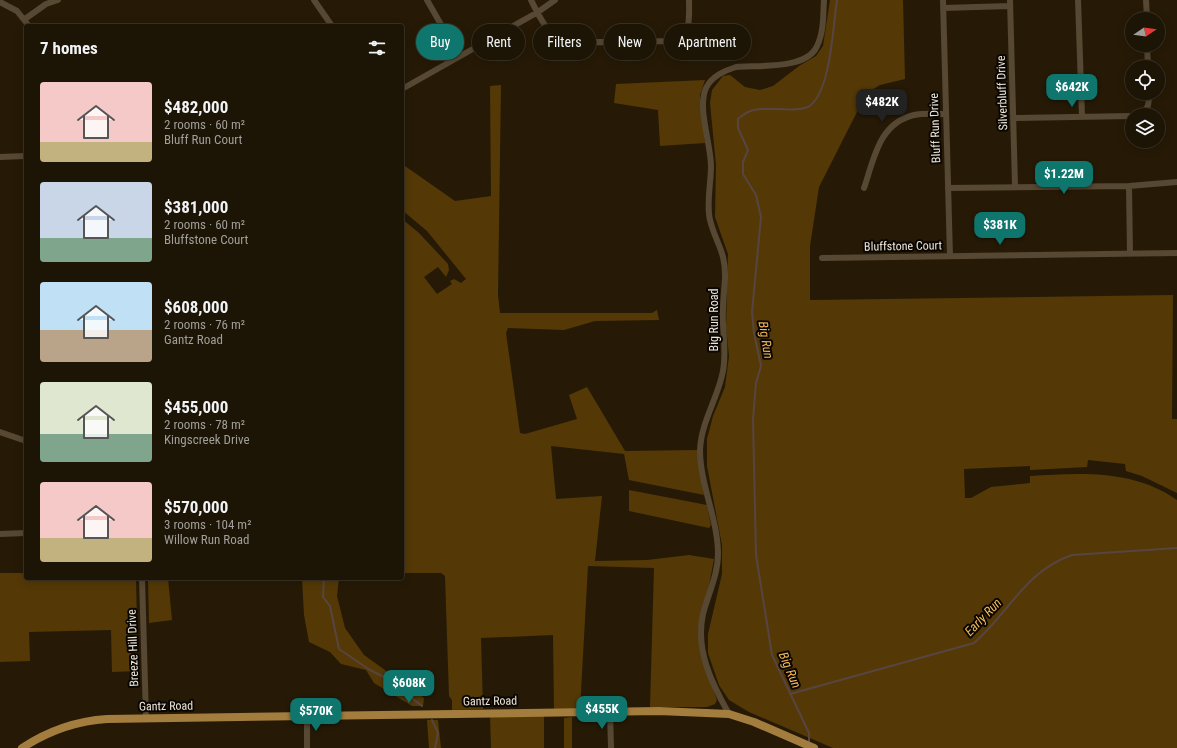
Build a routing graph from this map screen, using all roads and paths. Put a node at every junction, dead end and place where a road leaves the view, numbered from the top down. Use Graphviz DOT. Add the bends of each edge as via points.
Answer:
graph roads {
  1 [pos="58,0"];
  2 [pos="314,0"];
  3 [pos="428,0"];
  4 [pos="531,0"];
  5 [pos="555,0"];
  6 [pos="689,0"];
  7 [pos="824,0"];
  8 [pos="943,0"];
  9 [pos="1078,0"];
  10 [pos="1146,0"];
  11 [pos="0,2"];
  12 [pos="1010,3"];
  13 [pos="943,8"];
  14 [pos="538,12"];
  15 [pos="1147,12"];
  16 [pos="25,19"];
  17 [pos="29,24"];
  18 [pos="331,24"];
  19 [pos="441,24"];
  20 [pos="689,24"];
  21 [pos="664,41"];
  22 [pos="464,53"];
  23 [pos="452,60"];
  24 [pos="404,87"];
  25 [pos="945,114"];
  26 [pos="1082,116"];
  27 [pos="1125,116"];
  28 [pos="1014,118"];
  29 [pos="24,156"];
  30 [pos="0,157"];
  31 [pos="1177,182"];
  32 [pos="1015,186"];
  33 [pos="1129,186"];
  34 [pos="864,188"];
  35 [pos="948,188"];
  36 [pos="1130,253"];
  37 [pos="1177,253"];
  38 [pos="950,256"];
  39 [pos="822,258"];
  40 [pos="0,432"];
  41 [pos="24,440"];
  42 [pos="24,533"];
  43 [pos="0,534"];
  44 [pos="142,580"];
  45 [pos="610,711"];
  46 [pos="729,714"];
  47 [pos="307,715"];
  48 [pos="146,718"];
  49 [pos="22,748"];
  50 [pos="307,748"];
  51 [pos="611,748"];
  52 [pos="814,748"];
  1 -- 16 [label="street" via="46,4"];
  2 -- 18 [label="street"];
  3 -- 19 [label="street"];
  4 -- 14 [label="street"];
  5 -- 14 [label="street"];
  6 -- 20 [label="street"];
  7 -- 46 [label="street, Big Run Road" via="821,35 817,47 809,56 786,64 730,69 714,78 704,94 711,154 710,220 724,258 725,352 720,386 704,426 700,448 718,552 703,614 701,634 706,666"];
  8 -- 13 [label="street, Bluff Run Drive"];
  9 -- 26 [label="street"];
  10 -- 15 [label="street"];
  11 -- 16 [label="street" via="17,11"];
  12 -- 13 [label="street"];
  12 -- 28 [label="street, Silverbluff Drive"];
  13 -- 25 [label="street, Bluff Run Drive"];
  14 -- 21 [label="street" via="555,37 567,41"];
  14 -- 22 [label="street"];
  16 -- 17 [label="street"];
  23 -- 24 [label="street"];
  25 -- 34 [label="street" via="916,115 903,118 892,125 879,143"];
  25 -- 35 [label="street, Bluff Run Drive"];
  26 -- 27 [label="street"];
  26 -- 28 [label="street"];
  28 -- 32 [label="street, Silverbluff Drive"];
  29 -- 30 [label="street"];
  31 -- 33 [label="street"];
  32 -- 33 [label="street"];
  32 -- 35 [label="street"];
  33 -- 36 [label="street"];
  35 -- 38 [label="street, Bluff Run Drive"];
  36 -- 37 [label="street, Bluffstone Court"];
  36 -- 38 [label="street, Bluffstone Court"];
  38 -- 39 [label="street, Bluffstone Court"];
  40 -- 41 [label="street"];
  42 -- 43 [label="street"];
  44 -- 48 [label="street, Breeze Hill Drive"];
  45 -- 46 [label="main road, Gantz Road"];
  45 -- 47 [label="main road, Gantz Road"];
  45 -- 51 [label="street"];
  46 -- 52 [label="main road, Gantz Road"];
  47 -- 48 [label="main road, Gantz Road"];
  47 -- 50 [label="street"];
  48 -- 49 [label="main road, Gantz Road" via="96,720 71,725 57,729"];
}
